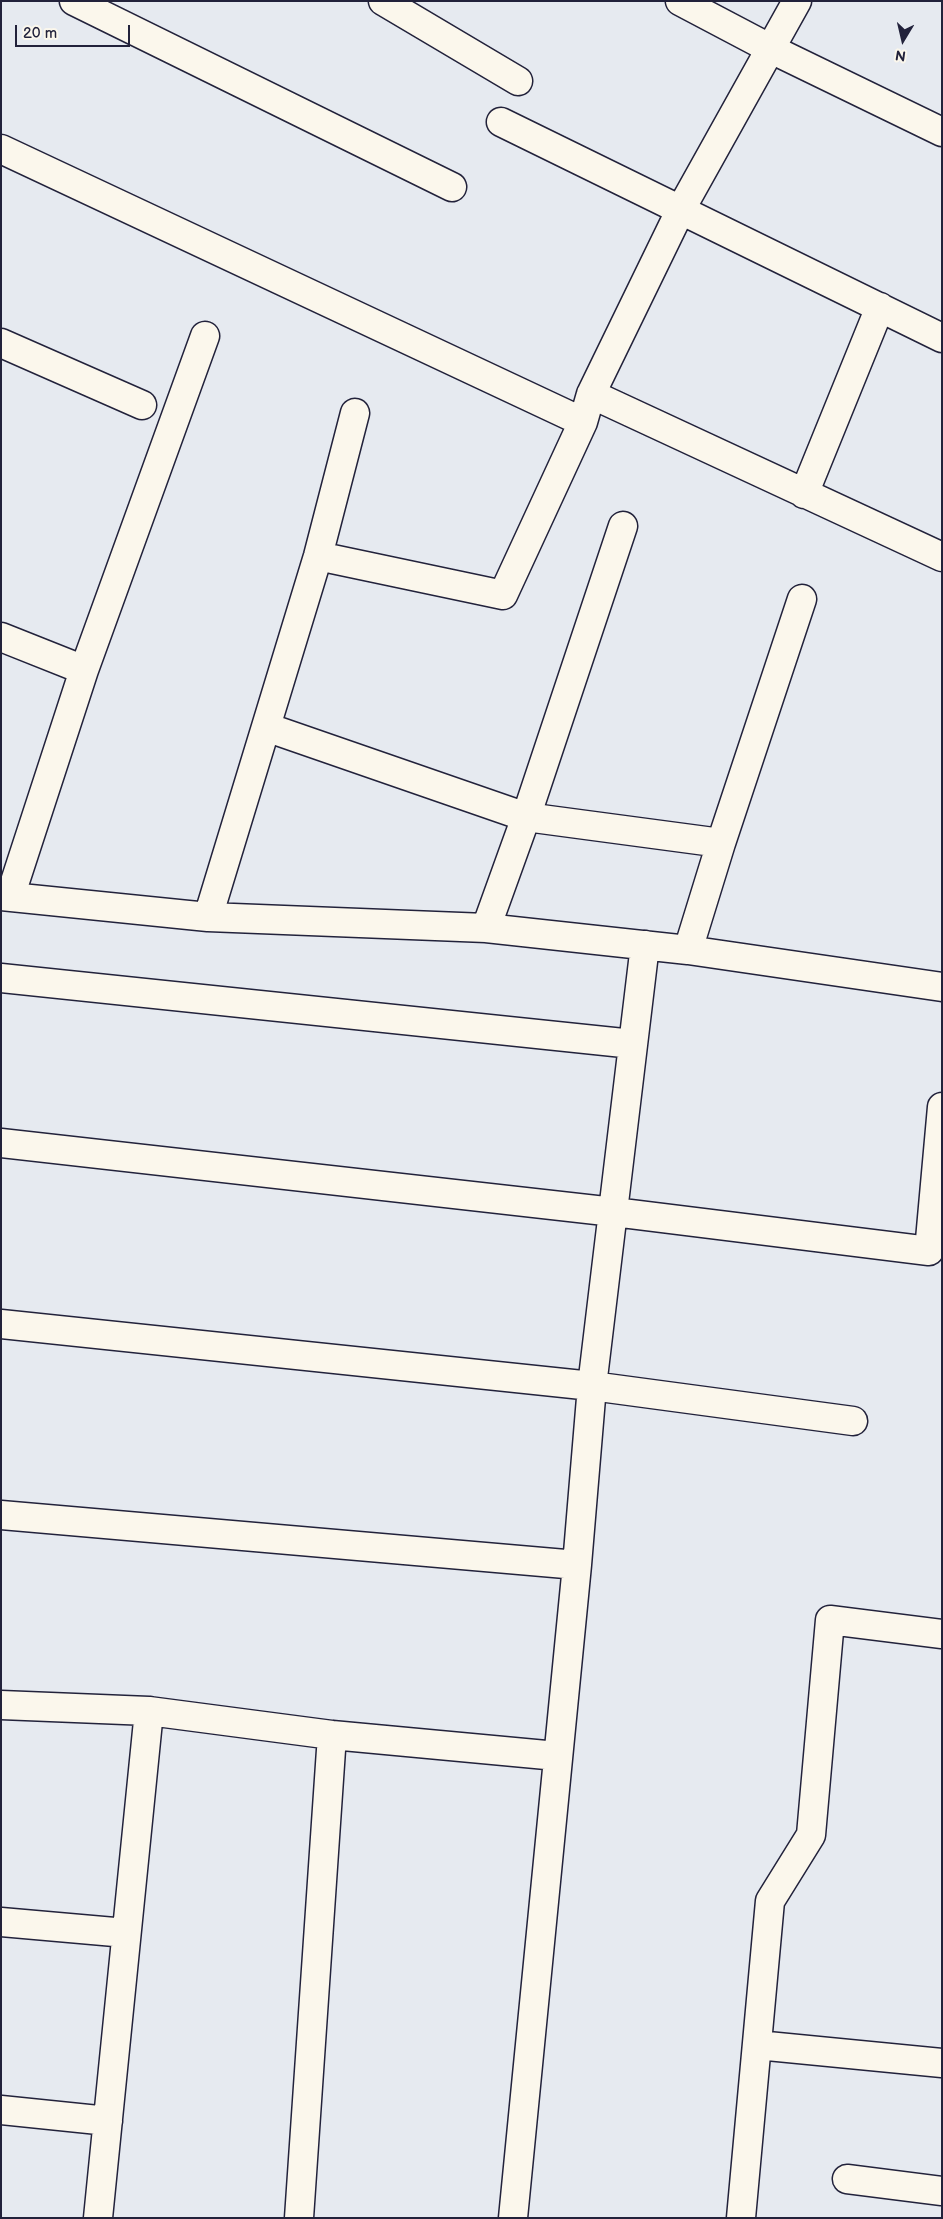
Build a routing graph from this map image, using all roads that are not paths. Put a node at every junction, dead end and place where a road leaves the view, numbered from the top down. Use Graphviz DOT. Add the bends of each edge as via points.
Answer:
graph roads {
  1 [pos="74,1"];
  2 [pos="383,1"];
  3 [pos="680,1"];
  4 [pos="797,1"];
  5 [pos="771,49"];
  6 [pos="518,81"];
  7 [pos="501,122"];
  8 [pos="942,132"];
  9 [pos="1,149"];
  10 [pos="452,187"];
  11 [pos="681,209"];
  12 [pos="880,307"];
  13 [pos="205,336"];
  14 [pos="942,338"];
  15 [pos="1,343"];
  16 [pos="592,394"];
  17 [pos="142,405"];
  18 [pos="355,413"];
  19 [pos="583,422"];
  20 [pos="804,494"];
  21 [pos="623,526"];
  22 [pos="318,556"];
  23 [pos="942,557"];
  24 [pos="802,599"];
  25 [pos="1,637"];
  26 [pos="84,670"];
  27 [pos="266,727"];
  28 [pos="526,817"];
  29 [pos="722,843"];
  30 [pos="5,897"];
  31 [pos="208,916"];
  32 [pos="486,928"];
  33 [pos="645,944"];
  34 [pos="688,950"];
  35 [pos="1,978"];
  36 [pos="942,987"];
  37 [pos="633,1044"];
  38 [pos="942,1107"];
  39 [pos="1,1144"];
  40 [pos="614,1212"];
  41 [pos="1,1324"];
  42 [pos="592,1386"];
  43 [pos="853,1421"];
  44 [pos="1,1515"];
  45 [pos="577,1565"];
  46 [pos="942,1634"];
  47 [pos="1,1706"];
  48 [pos="149,1711"];
  49 [pos="332,1735"];
  50 [pos="557,1756"];
  51 [pos="1,1922"];
  52 [pos="126,1933"];
  53 [pos="757,2045"];
  54 [pos="942,2063"];
  55 [pos="1,2110"];
  56 [pos="108,2121"];
  57 [pos="847,2179"];
  58 [pos="942,2191"];
  59 [pos="98,2218"];
  60 [pos="298,2218"];
  61 [pos="513,2218"];
  62 [pos="741,2218"];
  1 -- 10 [label="street"];
  2 -- 6 [label="street"];
  3 -- 5 [label="street"];
  4 -- 5 [label="street"];
  5 -- 8 [label="street"];
  5 -- 11 [label="street"];
  7 -- 11 [label="street"];
  9 -- 19 [label="street"];
  11 -- 12 [label="street"];
  11 -- 16 [label="street"];
  12 -- 14 [label="street"];
  12 -- 20 [label="street"];
  13 -- 26 [label="street"];
  15 -- 17 [label="street"];
  16 -- 19 [label="street"];
  16 -- 20 [label="street"];
  18 -- 22 [label="street"];
  19 -- 22 [label="street" via="503,595"];
  20 -- 23 [label="street"];
  21 -- 28 [label="street"];
  22 -- 27 [label="street"];
  24 -- 29 [label="street"];
  25 -- 26 [label="street"];
  26 -- 30 [label="street"];
  27 -- 28 [label="street"];
  27 -- 31 [label="street"];
  28 -- 29 [label="street"];
  28 -- 32 [label="street"];
  29 -- 34 [label="street"];
  30 -- 31 [label="street"];
  31 -- 32 [label="street"];
  32 -- 33 [label="street"];
  33 -- 34 [label="street"];
  33 -- 37 [label="street"];
  34 -- 36 [label="street"];
  35 -- 37 [label="street"];
  37 -- 40 [label="street"];
  38 -- 40 [label="street" via="929,1251"];
  39 -- 40 [label="street"];
  40 -- 42 [label="street"];
  41 -- 42 [label="street"];
  42 -- 43 [label="street"];
  42 -- 45 [label="street"];
  44 -- 45 [label="street"];
  45 -- 50 [label="street"];
  46 -- 53 [label="street" via="830,1620 811,1835 770,1901"];
  47 -- 48 [label="street"];
  48 -- 49 [label="street"];
  48 -- 52 [label="street"];
  49 -- 50 [label="street"];
  49 -- 60 [label="street"];
  50 -- 61 [label="street"];
  51 -- 52 [label="street"];
  52 -- 56 [label="street"];
  53 -- 54 [label="street"];
  53 -- 62 [label="street"];
  55 -- 56 [label="street"];
  56 -- 59 [label="street"];
  57 -- 58 [label="street"];
}
